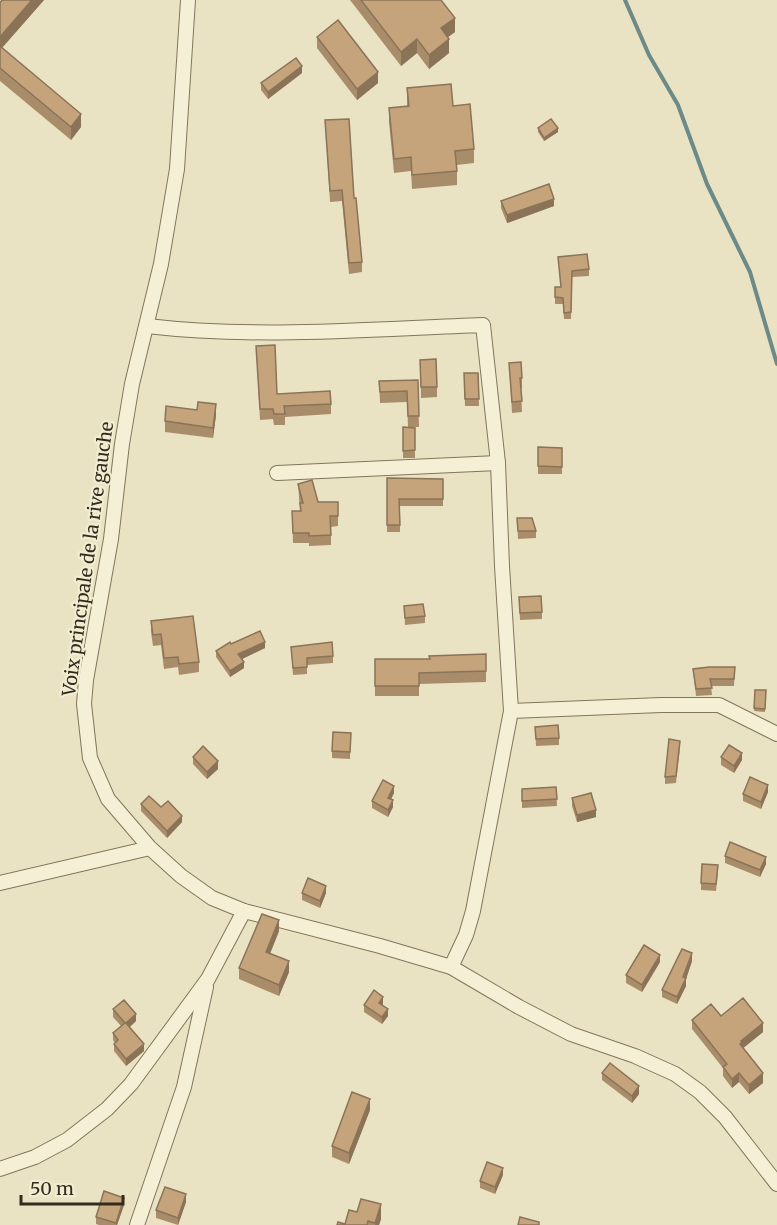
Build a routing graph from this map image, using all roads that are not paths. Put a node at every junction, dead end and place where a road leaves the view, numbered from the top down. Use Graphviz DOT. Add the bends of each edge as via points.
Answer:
graph roads {
  1 [pos="188,0"];
  2 [pos="147,326"];
  3 [pos="498,463"];
  4 [pos="277,473"];
  5 [pos="511,711"];
  6 [pos="777,734"];
  7 [pos="150,848"];
  8 [pos="0,883"];
  9 [pos="244,911"];
  10 [pos="451,967"];
  11 [pos="208,980"];
  12 [pos="0,1169"];
  13 [pos="777,1184"];
  14 [pos="137,1225"];
  1 -- 2 [label="street, Voix principale de la rive gauche" via="177,169"];
  2 -- 3 [label="street" via="200,332 319,332 483,325"];
  2 -- 7 [label="street, Voix principale de la rive gauche" via="123,434 111,540 84,704 90,758 108,799"];
  3 -- 4 [label="street"];
  3 -- 5 [label="street"];
  5 -- 6 [label="street" via="719,705"];
  5 -- 10 [label="street" via="473,911"];
  7 -- 8 [label="street"];
  7 -- 9 [label="street, Voix principale de la rive gauche" via="212,898"];
  9 -- 10 [label="street, Voix principale de la rive gauche"];
  9 -- 11 [label="street"];
  10 -- 13 [label="street, Voix principale de la rive gauche" via="571,1034 675,1074 725,1117"];
  11 -- 12 [label="street" via="131,1084 107,1109 67,1140"];
  11 -- 14 [label="street" via="184,1087"];
}
